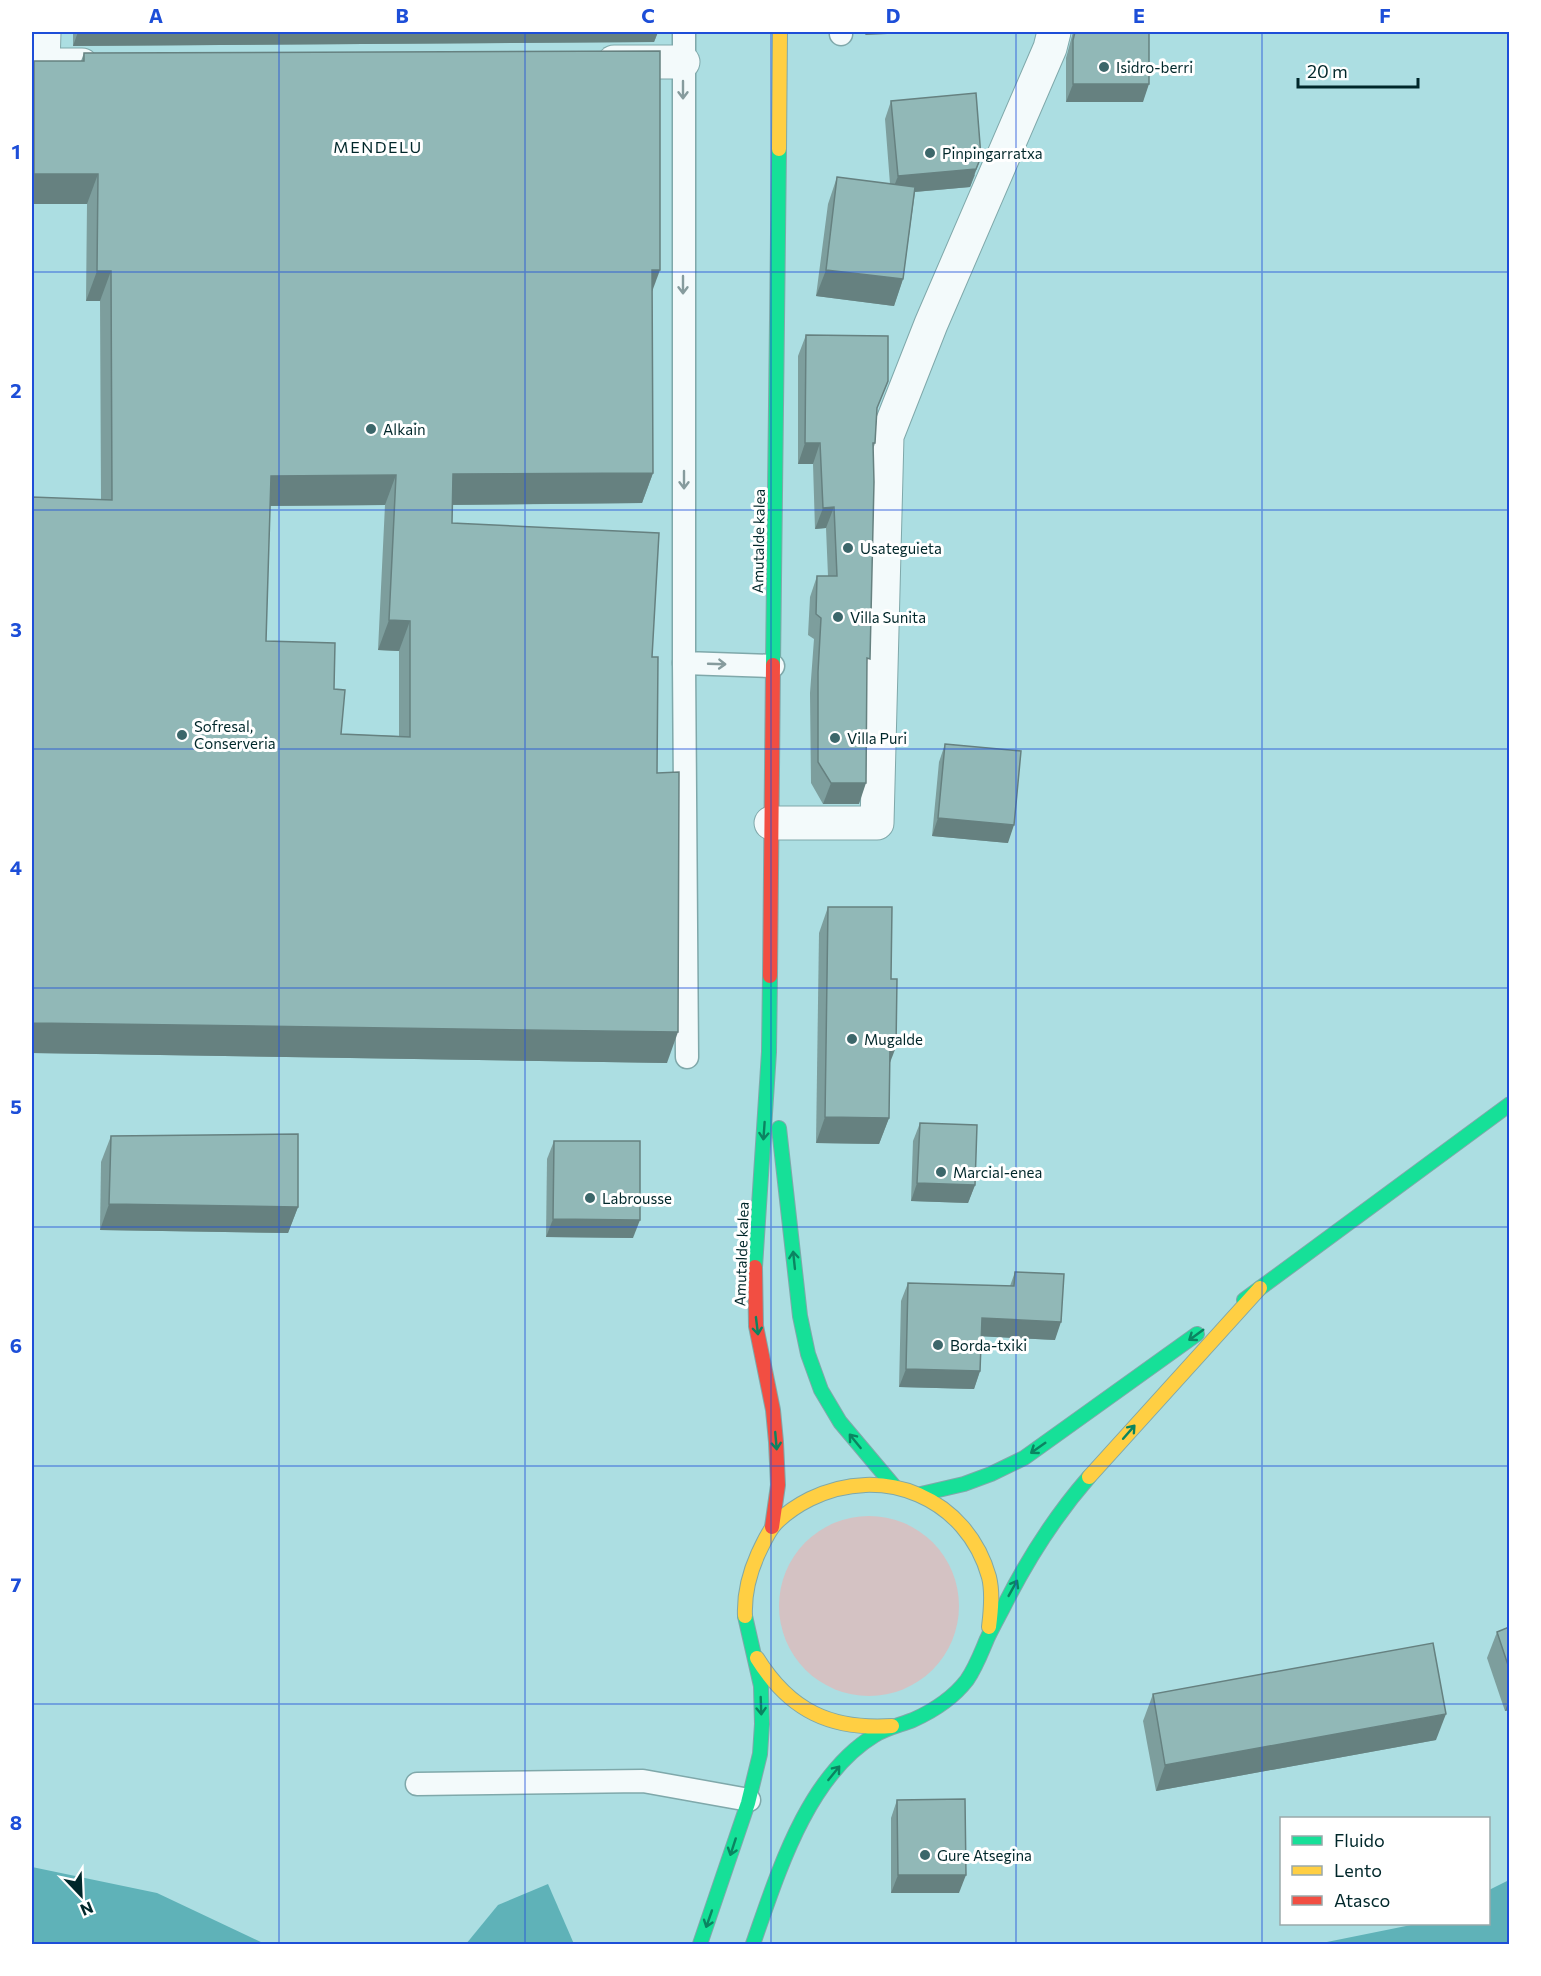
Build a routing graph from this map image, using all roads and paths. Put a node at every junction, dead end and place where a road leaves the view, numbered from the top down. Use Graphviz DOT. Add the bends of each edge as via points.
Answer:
graph roads {
  1 [pos="44,32"];
  2 [pos="780,32"];
  3 [pos="1054,32"];
  4 [pos="683,47"];
  5 [pos="588,62"];
  6 [pos="114,65"];
  7 [pos="684,663"];
  8 [pos="773,666"];
  9 [pos="771,823"];
  10 [pos="769,1052"];
  11 [pos="687,1057"];
  12 [pos="1509,1104"];
  13 [pos="1260,1288"];
  14 [pos="893,1485"];
  15 [pos="921,1494"];
  16 [pos="772,1527"];
  17 [pos="987,1640"];
  18 [pos="752,1648"];
  19 [pos="893,1726"];
  20 [pos="417,1784"];
  21 [pos="749,1800"];
  22 [pos="700,1944"];
  23 [pos="753,1944"];
  1 -- 6 [label="street" via="43,65"];
  2 -- 8 [label="main road, Amutalde kalea"];
  3 -- 9 [label="street" via="887,436 877,823"];
  4 -- 5 [label="street"];
  4 -- 7 [label="lane, one-way"];
  7 -- 8 [label="lane, one-way"];
  7 -- 11 [label="lane"];
  8 -- 9 [label="main road, Amutalde kalea"];
  9 -- 10 [label="main road, Amutalde kalea"];
  14 -- 10 [label="main road, Amutalde kalea, one-way" via="840,1422 821,1390 808,1354 800,1316"];
  10 -- 16 [label="main road, Amutalde kalea, one-way" via="754,1287 756,1326 777,1442 778,1485"];
  12 -- 13 [label="main road"];
  13 -- 15 [label="main road, one-way" via="1024,1458 964,1484"];
  17 -- 13 [label="main road, one-way" via="1038,1544 1069,1501"];
  14 -- 15 [label="main road"];
  14 -- 16 [label="main road" via="868,1483 815,1494"];
  15 -- 17 [label="main road" via="947,1511 979,1549 989,1576 992,1604"];
  16 -- 18 [label="main road" via="756,1556 746,1587 745,1616"];
  17 -- 19 [label="main road" via="970,1675 946,1702 918,1718"];
  18 -- 19 [label="main road" via="765,1672 784,1694 808,1712 843,1725"];
  18 -- 21 [label="main road, one-way" via="761,1685 762,1724"];
  23 -- 19 [label="main road, one-way" via="802,1822 818,1794 854,1751"];
  20 -- 21 [label="lane" via="644,1781"];
  21 -- 22 [label="main road, one-way"];
}
